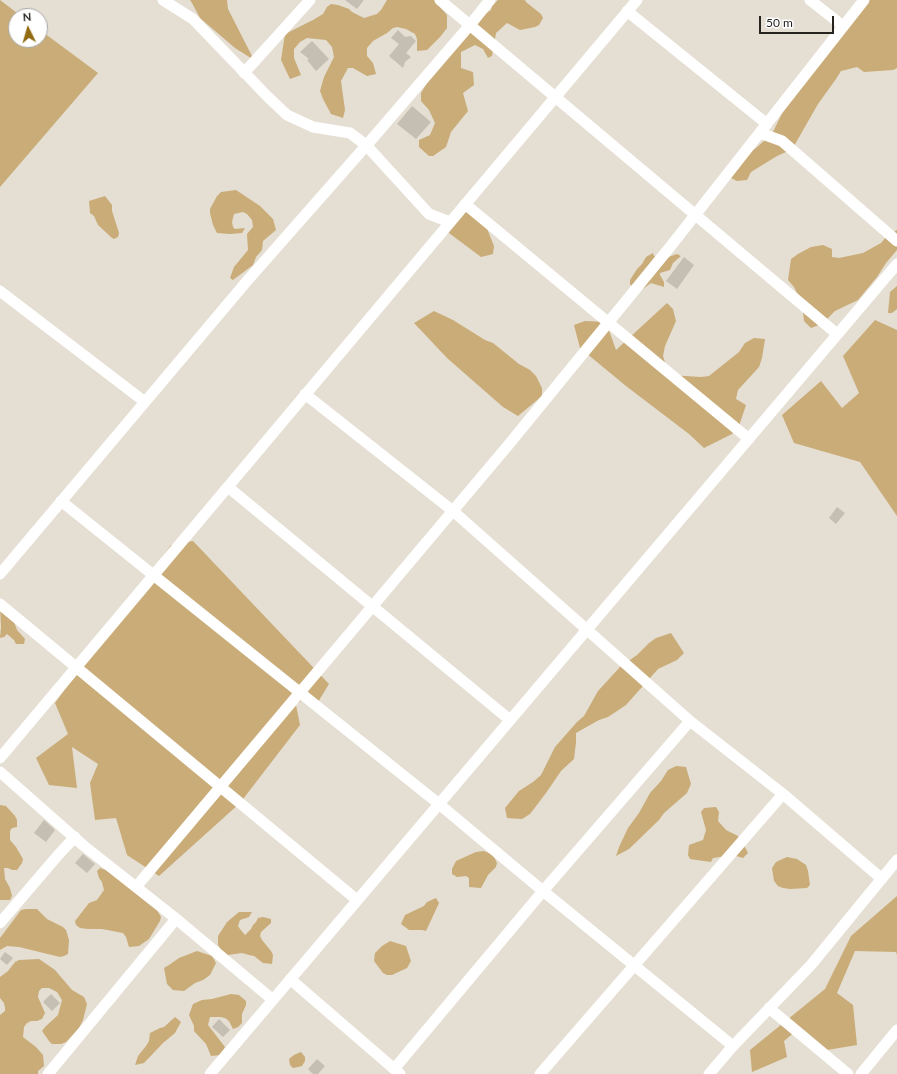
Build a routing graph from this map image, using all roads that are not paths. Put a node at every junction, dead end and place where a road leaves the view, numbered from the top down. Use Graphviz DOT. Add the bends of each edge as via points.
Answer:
graph roads {
  1 [pos="163,0"];
  2 [pos="310,0"];
  3 [pos="440,0"];
  4 [pos="490,0"];
  5 [pos="637,0"];
  6 [pos="810,0"];
  7 [pos="864,0"];
  8 [pos="627,11"];
  9 [pos="470,25"];
  10 [pos="843,26"];
  11 [pos="244,72"];
  12 [pos="556,97"];
  13 [pos="763,128"];
  14 [pos="366,145"];
  15 [pos="465,204"];
  16 [pos="696,214"];
  17 [pos="450,222"];
  18 [pos="897,241"];
  19 [pos="897,264"];
  20 [pos="0,291"];
  21 [pos="608,322"];
  22 [pos="837,334"];
  23 [pos="305,394"];
  24 [pos="145,402"];
  25 [pos="749,439"];
  26 [pos="228,487"];
  27 [pos="61,501"];
  28 [pos="452,511"];
  29 [pos="0,574"];
  30 [pos="153,575"];
  31 [pos="0,604"];
  32 [pos="372,606"];
  33 [pos="587,630"];
  34 [pos="76,667"];
  35 [pos="300,692"];
  36 [pos="510,720"];
  37 [pos="690,721"];
  38 [pos="0,758"];
  39 [pos="0,772"];
  40 [pos="220,787"];
  41 [pos="783,794"];
  42 [pos="439,804"];
  43 [pos="76,837"];
  44 [pos="897,860"];
  45 [pos="882,878"];
  46 [pos="136,887"];
  47 [pos="543,891"];
  48 [pos="357,900"];
  49 [pos="176,919"];
  50 [pos="0,923"];
  51 [pos="635,966"];
  52 [pos="290,979"];
  53 [pos="272,1000"];
  54 [pos="769,1008"];
  55 [pos="897,1030"];
  56 [pos="733,1046"];
  57 [pos="397,1072"];
  58 [pos="48,1074"];
  59 [pos="210,1074"];
  60 [pos="540,1074"];
  61 [pos="709,1074"];
  62 [pos="848,1074"];
  63 [pos="861,1074"];
  1 -- 11 [label="street" via="193,19"];
  2 -- 11 [label="street"];
  3 -- 9 [label="street"];
  4 -- 9 [label="street"];
  5 -- 8 [label="street"];
  6 -- 10 [label="street"];
  7 -- 10 [label="street"];
  8 -- 12 [label="street"];
  8 -- 13 [label="street"];
  9 -- 12 [label="street"];
  9 -- 14 [label="street"];
  10 -- 13 [label="street"];
  11 -- 14 [label="street" via="287,115 313,127 350,133"];
  12 -- 15 [label="street"];
  12 -- 16 [label="street"];
  13 -- 16 [label="street"];
  13 -- 18 [label="street" via="782,141"];
  14 -- 17 [label="street" via="429,214"];
  14 -- 24 [label="street" via="247,280"];
  15 -- 17 [label="street"];
  15 -- 21 [label="street"];
  16 -- 21 [label="street"];
  16 -- 22 [label="street"];
  17 -- 23 [label="street"];
  19 -- 22 [label="street"];
  20 -- 24 [label="street"];
  21 -- 25 [label="street"];
  21 -- 28 [label="street"];
  22 -- 25 [label="street"];
  23 -- 26 [label="street"];
  23 -- 28 [label="street"];
  24 -- 27 [label="street"];
  25 -- 33 [label="street"];
  26 -- 30 [label="street"];
  26 -- 32 [label="street"];
  27 -- 29 [label="street"];
  27 -- 30 [label="street"];
  28 -- 32 [label="street"];
  28 -- 33 [label="street"];
  30 -- 34 [label="street"];
  30 -- 35 [label="street"];
  31 -- 34 [label="street"];
  32 -- 35 [label="street"];
  32 -- 36 [label="street"];
  33 -- 36 [label="street"];
  33 -- 37 [label="street"];
  34 -- 38 [label="street"];
  34 -- 40 [label="street"];
  35 -- 40 [label="street"];
  35 -- 42 [label="street"];
  36 -- 42 [label="street"];
  37 -- 41 [label="street"];
  37 -- 47 [label="street"];
  39 -- 43 [label="street"];
  40 -- 46 [label="street"];
  40 -- 48 [label="street"];
  41 -- 45 [label="street"];
  41 -- 51 [label="street"];
  42 -- 47 [label="street"];
  42 -- 48 [label="street"];
  43 -- 46 [label="street"];
  43 -- 50 [label="street"];
  44 -- 45 [label="street"];
  45 -- 54 [label="street" via="811,965"];
  46 -- 49 [label="street"];
  47 -- 51 [label="street"];
  47 -- 57 [label="street"];
  48 -- 52 [label="street"];
  49 -- 53 [label="street"];
  49 -- 58 [label="street"];
  51 -- 56 [label="street"];
  51 -- 60 [label="street"];
  52 -- 53 [label="street"];
  52 -- 57 [label="street"];
  53 -- 59 [label="street"];
  54 -- 56 [label="street"];
  54 -- 62 [label="street"];
  55 -- 63 [label="street"];
  56 -- 61 [label="street"];
}
